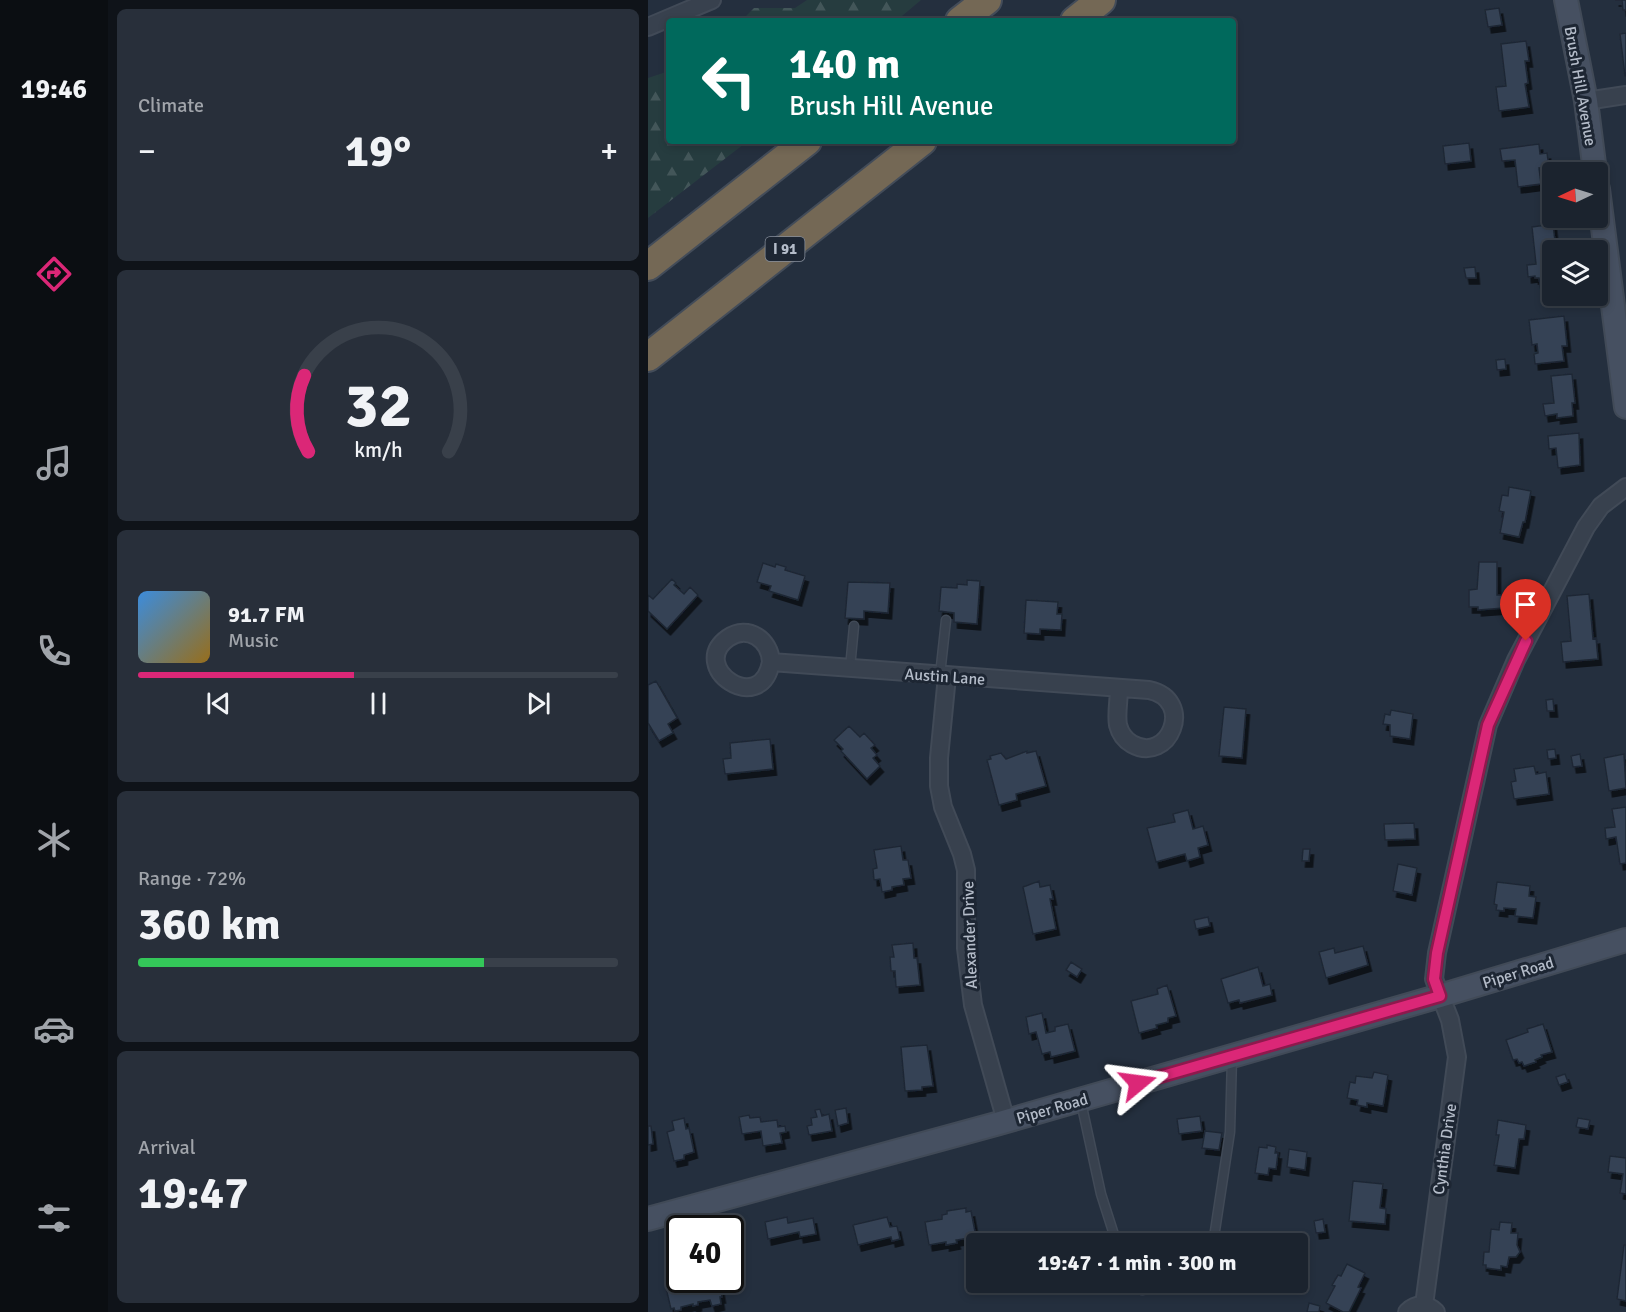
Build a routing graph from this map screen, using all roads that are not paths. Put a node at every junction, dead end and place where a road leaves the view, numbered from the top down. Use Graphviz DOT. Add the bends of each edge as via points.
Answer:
graph roads {
  1 [pos="712,0"];
  2 [pos="987,0"];
  3 [pos="1101,0"];
  4 [pos="1566,0"];
  5 [pos="669,18"];
  6 [pos="964,18"];
  7 [pos="1079,18"];
  8 [pos="666,19"];
  9 [pos="648,27"];
  10 [pos="1626,94"];
  11 [pos="1586,101"];
  12 [pos="803,144"];
  13 [pos="918,144"];
  14 [pos="1594,162"];
  15 [pos="1603,228"];
  16 [pos="648,266"];
  17 [pos="648,357"];
  18 [pos="1626,407"];
  19 [pos="1626,487"];
  20 [pos="946,620"];
  21 [pos="854,626"];
  22 [pos="771,662"];
  23 [pos="850,668"];
  24 [pos="943,676"];
  25 [pos="1119,688"];
  26 [pos="1626,940"];
  27 [pos="1440,996"];
  28 [pos="1232,1056"];
  29 [pos="1081,1100"];
  30 [pos="1006,1121"];
  31 [pos="648,1219"];
  32 [pos="1113,1233"];
  33 [pos="1215,1233"];
  34 [pos="1430,1309"];
  35 [pos="1407,1312"];
  1 -- 5 [label="street"];
  2 -- 6 [label="highway"];
  3 -- 7 [label="highway"];
  4 -- 11 [label="street, Brush Hill Avenue"];
  8 -- 9 [label="street"];
  10 -- 11 [label="street"];
  11 -- 14 [label="street, Brush Hill Avenue"];
  12 -- 16 [label="highway"];
  13 -- 17 [label="highway, I 91"];
  15 -- 18 [label="street"];
  19 -- 27 [label="street" via="1601,506 1586,526 1516,660 1488,725 1437,953 1434,979"];
  20 -- 24 [label="lane"];
  21 -- 23 [label="lane"];
  22 -- 23 [label="street, Austin Lane"];
  23 -- 24 [label="street, Austin Lane"];
  24 -- 25 [label="street, Austin Lane"];
  24 -- 30 [label="street, Alexander Drive" via="940,792 966,870 966,948 973,1005"];
  26 -- 27 [label="street, Piper Road"];
  27 -- 28 [label="street, Piper Road"];
  27 -- 34 [label="street, Cynthia Drive" via="1450,1020 1457,1057"];
  28 -- 29 [label="street, Piper Road"];
  28 -- 33 [label="lane" via="1230,1132"];
  29 -- 30 [label="street, Piper Road"];
  29 -- 32 [label="lane"];
  30 -- 31 [label="street, Piper Road"];
  34 -- 35 [label="street, Cynthia Drive" via="1413,1307"];
}
